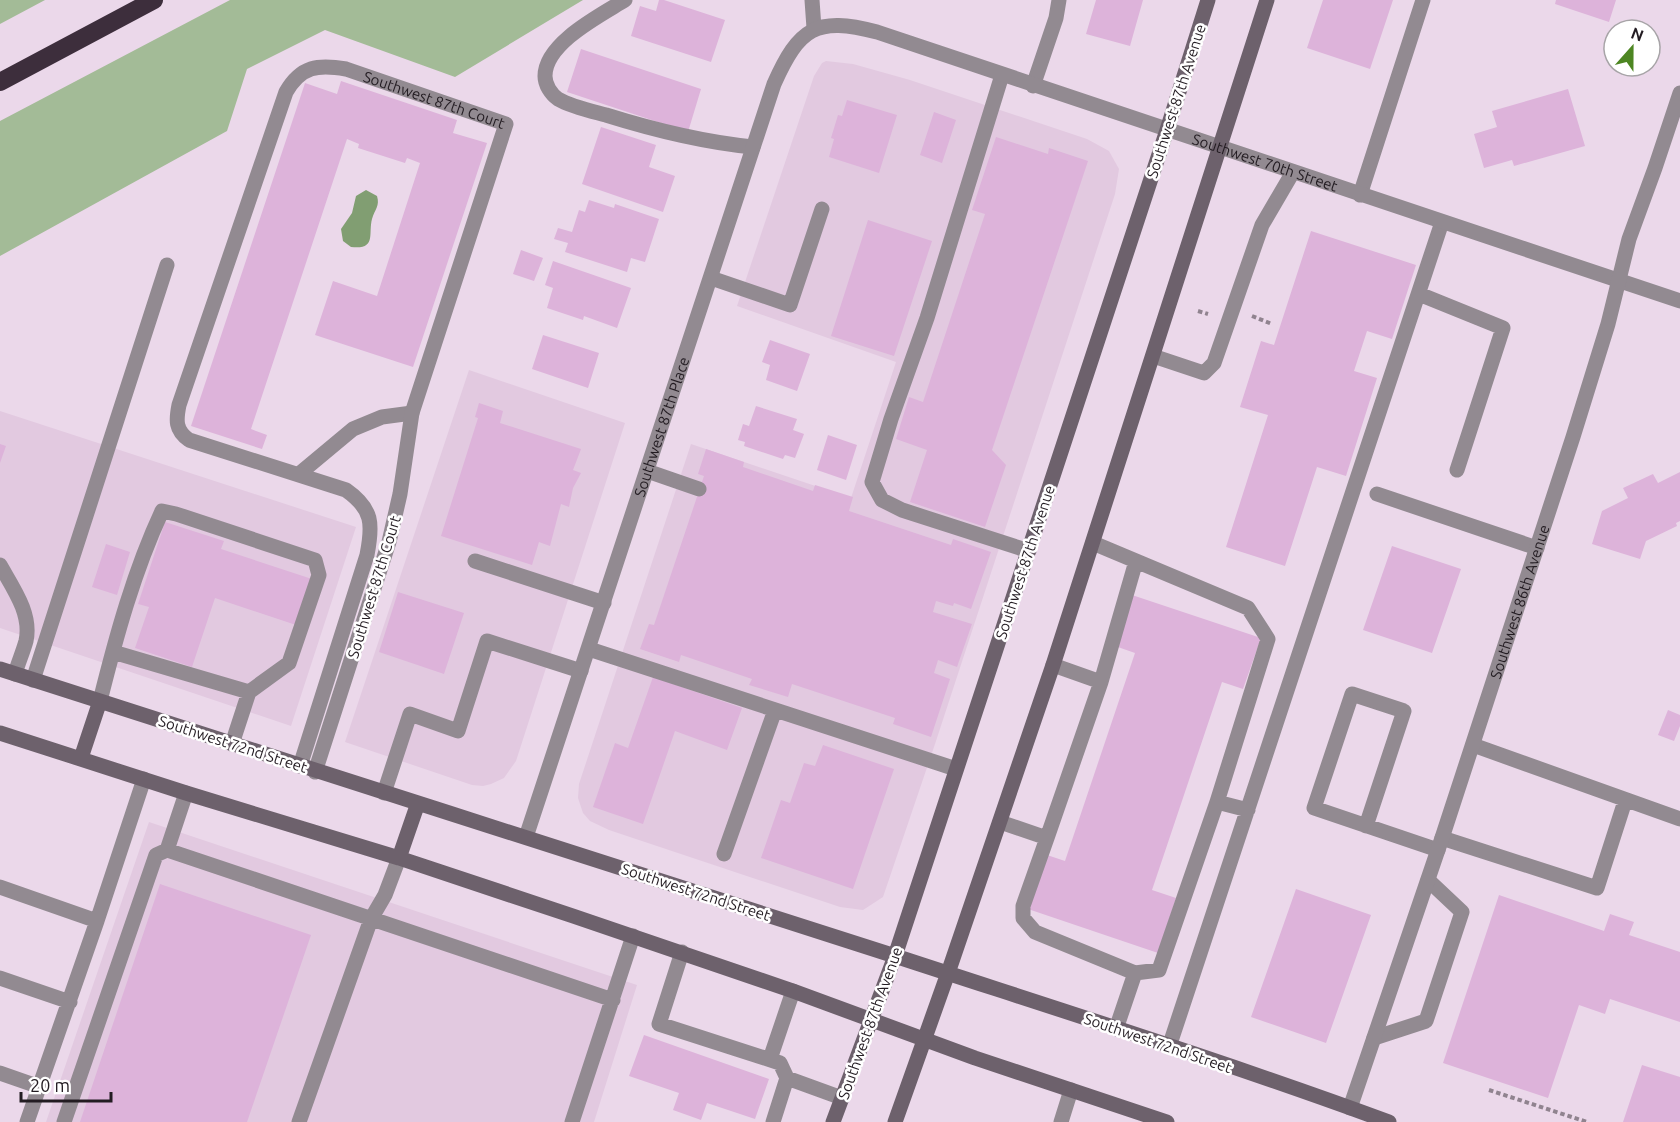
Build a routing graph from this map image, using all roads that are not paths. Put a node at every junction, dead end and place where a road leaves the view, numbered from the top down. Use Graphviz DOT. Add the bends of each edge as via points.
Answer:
graph roads {
  1 [pos="154,0"];
  2 [pos="625,0"];
  3 [pos="812,0"];
  4 [pos="1059,0"];
  5 [pos="1208,0"];
  6 [pos="1267,0"];
  7 [pos="1423,0"];
  8 [pos="814,28"];
  9 [pos="1002,75"];
  10 [pos="0,82"];
  11 [pos="1033,86"];
  12 [pos="1680,93"];
  13 [pos="1167,130"];
  14 [pos="753,147"];
  15 [pos="1220,148"];
  16 [pos="1293,172"];
  17 [pos="1360,195"];
  18 [pos="822,210"];
  19 [pos="1442,222"];
  20 [pos="167,265"];
  21 [pos="711,278"];
  22 [pos="1619,281"];
  23 [pos="1419,294"];
  24 [pos="1680,301"];
  25 [pos="1153,356"];
  26 [pos="412,413"];
  27 [pos="1456,470"];
  28 [pos="647,471"];
  29 [pos="299,474"];
  30 [pos="699,489"];
  31 [pos="1377,494"];
  32 [pos="1093,543"];
  33 [pos="1537,548"];
  34 [pos="1029,551"];
  35 [pos="475,561"];
  36 [pos="1136,561"];
  37 [pos="0,565"];
  38 [pos="604,603"];
  39 [pos="589,649"];
  40 [pos="113,652"];
  41 [pos="1053,665"];
  42 [pos="0,669"];
  43 [pos="581,671"];
  44 [pos="15,674"];
  45 [pos="33,680"];
  46 [pos="1101,682"];
  47 [pos="249,692"];
  48 [pos="100,701"];
  49 [pos="775,710"];
  50 [pos="0,733"];
  51 [pos="232,744"];
  52 [pos="1473,745"];
  53 [pos="81,758"];
  54 [pos="300,766"];
  55 [pos="956,769"];
  56 [pos="315,772"];
  57 [pos="144,779"];
  58 [pos="384,793"];
  59 [pos="186,794"];
  60 [pos="1625,801"];
  61 [pos="1217,802"];
  62 [pos="418,803"];
  63 [pos="1248,810"];
  64 [pos="1680,819"];
  65 [pos="1000,822"];
  66 [pos="1366,826"];
  67 [pos="526,837"];
  68 [pos="1047,838"];
  69 [pos="1440,844"];
  70 [pos="167,850"];
  71 [pos="724,854"];
  72 [pos="399,858"];
  73 [pos="1428,880"];
  74 [pos="0,887"];
  75 [pos="371,919"];
  76 [pos="97,921"];
  77 [pos="633,936"];
  78 [pos="682,952"];
  79 [pos="895,956"];
  80 [pos="948,973"];
  81 [pos="1136,973"];
  82 [pos="0,978"];
  83 [pos="793,991"];
  84 [pos="613,1000"];
  85 [pos="70,1002"];
  86 [pos="871,1019"];
  87 [pos="1116,1029"];
  88 [pos="1374,1038"];
  89 [pos="925,1040"];
  90 [pos="1169,1047"];
  91 [pos="770,1059"];
  92 [pos="0,1073"];
  93 [pos="788,1078"];
  94 [pos="40,1087"];
  95 [pos="1071,1090"];
  96 [pos="842,1098"];
  97 [pos="1350,1108"];
  98 [pos="27,1122"];
  99 [pos="64,1122"];
  100 [pos="298,1122"];
  101 [pos="572,1122"];
  102 [pos="773,1122"];
  103 [pos="833,1122"];
  104 [pos="895,1122"];
  105 [pos="1061,1122"];
  106 [pos="1167,1122"];
  107 [pos="1389,1122"];
  1 -- 10 [label="highway"];
  2 -- 14 [label="street" via="560,45 545,76 552,94 594,112 681,137"];
  3 -- 8 [label="street"];
  4 -- 11 [label="street"];
  5 -- 13 [label="main road, Southwest 87th Avenue"];
  6 -- 15 [label="main road"];
  7 -- 17 [label="street"];
  8 -- 9 [label="street, Southwest 70th Street" via="858,27"];
  8 -- 14 [label="street, Southwest 87th Place" via="794,47 779,72"];
  9 -- 11 [label="street, Southwest 70th Street"];
  9 -- 34 [label="street" via="872,482 882,500 902,510"];
  11 -- 13 [label="street, Southwest 70th Street"];
  12 -- 22 [label="street, Southwest 86th Avenue" via="1629,239"];
  13 -- 15 [label="street, Southwest 70th Street"];
  13 -- 34 [label="main road, Southwest 87th Avenue"];
  14 -- 21 [label="street, Southwest 87th Place"];
  15 -- 16 [label="street, Southwest 70th Street"];
  15 -- 25 [label="main road"];
  16 -- 17 [label="street, Southwest 70th Street"];
  16 -- 25 [label="street" via="1262,225 1214,363 1204,373"];
  17 -- 19 [label="street, Southwest 70th Street"];
  18 -- 21 [label="street" via="790,305"];
  19 -- 22 [label="street, Southwest 70th Street"];
  19 -- 23 [label="street"];
  20 -- 45 [label="street"];
  21 -- 28 [label="street, Southwest 87th Place"];
  22 -- 24 [label="street, Southwest 70th Street"];
  22 -- 33 [label="street, Southwest 86th Avenue"];
  23 -- 27 [label="street" via="1503,328"];
  23 -- 63 [label="street"];
  25 -- 32 [label="main road"];
  26 -- 29 [label="street" via="382,417 353,429"];
  26 -- 29 [label="street, Southwest 87th Court" via="506,124 346,69 312,69 300,73 286,92 176,417 177,428 189,440"];
  26 -- 56 [label="street, Southwest 87th Court" via="389,542"];
  28 -- 30 [label="street"];
  28 -- 38 [label="street, Southwest 87th Place"];
  29 -- 54 [label="street, Southwest 87th Court" via="346,490 364,505 371,521 367,555"];
  31 -- 33 [label="street"];
  32 -- 36 [label="street"];
  32 -- 41 [label="main road"];
  33 -- 52 [label="street, Southwest 86th Avenue"];
  34 -- 55 [label="main road, Southwest 87th Avenue"];
  35 -- 38 [label="street"];
  36 -- 46 [label="street"];
  36 -- 61 [label="street" via="1248,609 1268,639"];
  37 -- 44 [label="street" via="18,596 27,629"];
  38 -- 39 [label="street, Southwest 87th Place"];
  39 -- 43 [label="street, Southwest 87th Place"];
  39 -- 49 [label="street"];
  40 -- 47 [label="street"];
  40 -- 47 [label="street" via="148,540 162,511 176,514 315,560 319,575 289,663"];
  40 -- 48 [label="street"];
  41 -- 46 [label="street"];
  41 -- 65 [label="main road"];
  42 -- 44 [label="main road, Southwest 72nd Street"];
  43 -- 58 [label="street" via="487,641 458,731 410,714"];
  43 -- 67 [label="street, Southwest 87th Place"];
  44 -- 45 [label="main road, Southwest 72nd Street"];
  45 -- 48 [label="main road, Southwest 72nd Street"];
  46 -- 68 [label="street"];
  47 -- 51 [label="street"];
  48 -- 51 [label="main road, Southwest 72nd Street"];
  48 -- 53 [label="main road"];
  49 -- 55 [label="street"];
  49 -- 71 [label="street"];
  50 -- 53 [label="main road"];
  51 -- 54 [label="main road, Southwest 72nd Street"];
  52 -- 60 [label="street"];
  52 -- 69 [label="street, Southwest 86th Avenue"];
  53 -- 57 [label="main road"];
  54 -- 56 [label="main road, Southwest 72nd Street"];
  55 -- 79 [label="main road, Southwest 87th Avenue"];
  56 -- 58 [label="main road, Southwest 72nd Street"];
  57 -- 59 [label="main road"];
  57 -- 76 [label="street"];
  58 -- 62 [label="main road, Southwest 72nd Street"];
  59 -- 70 [label="street"];
  59 -- 72 [label="main road"];
  60 -- 64 [label="street"];
  60 -- 69 [label="street" via="1597,888"];
  61 -- 63 [label="street"];
  61 -- 81 [label="street" via="1159,970"];
  62 -- 67 [label="main road, Southwest 72nd Street"];
  62 -- 72 [label="main road"];
  63 -- 90 [label="street"];
  65 -- 68 [label="street"];
  65 -- 80 [label="main road"];
  66 -- 66 [label="street" via="1314,808 1352,694 1404,711"];
  66 -- 69 [label="street"];
  67 -- 79 [label="main road, Southwest 72nd Street"];
  68 -- 81 [label="street" via="1023,906 1023,918 1035,932"];
  69 -- 73 [label="street, Southwest 86th Avenue"];
  70 -- 75 [label="street"];
  70 -- 99 [label="street" via="156,855"];
  72 -- 75 [label="street"];
  72 -- 77 [label="main road"];
  73 -- 88 [label="street, Southwest 86th Avenue"];
  73 -- 88 [label="street" via="1462,912 1426,1022"];
  74 -- 76 [label="street"];
  75 -- 84 [label="street"];
  75 -- 100 [label="street"];
  76 -- 85 [label="street"];
  77 -- 78 [label="main road"];
  77 -- 84 [label="street"];
  78 -- 83 [label="main road"];
  78 -- 91 [label="street" via="659,1024"];
  79 -- 80 [label="main road, Southwest 72nd Street"];
  79 -- 86 [label="main road, Southwest 87th Avenue"];
  80 -- 87 [label="main road, Southwest 72nd Street"];
  80 -- 89 [label="main road"];
  81 -- 87 [label="street"];
  82 -- 85 [label="street"];
  83 -- 86 [label="main road"];
  83 -- 91 [label="street"];
  84 -- 101 [label="street"];
  85 -- 94 [label="street"];
  86 -- 89 [label="main road"];
  86 -- 96 [label="main road, Southwest 87th Avenue"];
  87 -- 90 [label="main road, Southwest 72nd Street"];
  88 -- 97 [label="street, Southwest 86th Avenue"];
  89 -- 95 [label="main road"];
  89 -- 104 [label="main road"];
  90 -- 97 [label="main road, Southwest 72nd Street"];
  91 -- 93 [label="street" via="780,1063"];
  92 -- 94 [label="street"];
  93 -- 96 [label="street"];
  93 -- 102 [label="street"];
  94 -- 98 [label="street"];
  95 -- 105 [label="street"];
  95 -- 106 [label="main road"];
  96 -- 103 [label="main road, Southwest 87th Avenue"];
  97 -- 107 [label="main road, Southwest 72nd Street"];
}
